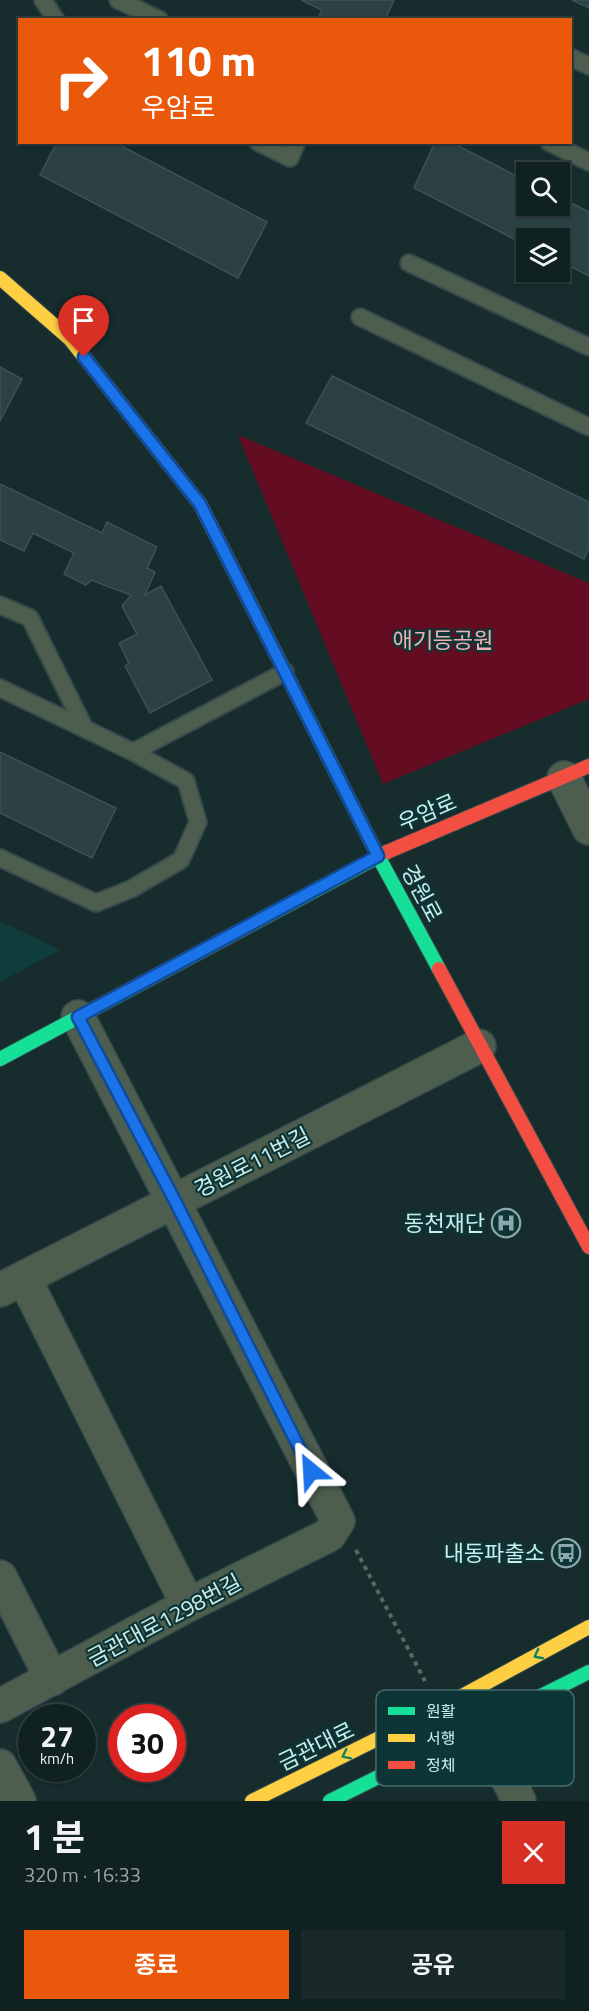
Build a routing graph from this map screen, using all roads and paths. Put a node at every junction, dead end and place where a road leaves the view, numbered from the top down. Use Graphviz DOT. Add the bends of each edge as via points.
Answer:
graph roads {
  1 [pos="34,0"];
  2 [pos="43,0"];
  3 [pos="54,0"];
  4 [pos="118,0"];
  5 [pos="55,18"];
  6 [pos="156,18"];
  7 [pos="572,58"];
  8 [pos="589,66"];
  9 [pos="262,144"];
  10 [pos="296,144"];
  11 [pos="553,144"];
  12 [pos="589,162"];
  13 [pos="409,263"];
  14 [pos="0,278"];
  15 [pos="360,317"];
  16 [pos="589,347"];
  17 [pos="589,427"];
  18 [pos="0,605"];
  19 [pos="285,672"];
  20 [pos="0,688"];
  21 [pos="86,729"];
  22 [pos="133,752"];
  23 [pos="577,772"];
  24 [pos="589,828"];
  25 [pos="378,856"];
  26 [pos="0,858"];
  27 [pos="78,1017"];
  28 [pos="480,1046"];
  29 [pos="0,1059"];
  30 [pos="175,1201"];
  31 [pos="589,1247"];
  32 [pos="12,1284"];
  33 [pos="329,1535"];
  34 [pos="0,1577"];
  35 [pos="188,1605"];
  36 [pos="589,1627"];
  37 [pos="589,1672"];
  38 [pos="52,1679"];
  39 [pos="430,1690"];
  40 [pos="473,1690"];
  41 [pos="554,1690"];
  42 [pos="0,1706"];
  43 [pos="376,1740"];
  44 [pos="0,1766"];
  45 [pos="376,1779"];
  46 [pos="512,1786"];
  47 [pos="19,1801"];
  48 [pos="252,1801"];
  49 [pos="330,1801"];
  50 [pos="519,1801"];
  1 -- 2 [label="lane"];
  2 -- 3 [label="lane"];
  2 -- 5 [label="lane"];
  4 -- 6 [label="lane"];
  7 -- 8 [label="lane"];
  9 -- 10 [label="lane" via="290,158"];
  11 -- 12 [label="lane"];
  13 -- 16 [label="lane"];
  14 -- 19 [label="street, 경원로" via="70,339 200,504"];
  15 -- 17 [label="lane"];
  18 -- 21 [label="lane" via="30,618"];
  19 -- 22 [label="lane"];
  19 -- 25 [label="street, 경원로"];
  20 -- 21 [label="lane"];
  21 -- 22 [label="lane"];
  22 -- 26 [label="lane" via="186,782 198,822 181,860 132,889 96,903"];
  23 -- 24 [label="street"];
  23 -- 25 [label="street, 우암로"];
  25 -- 27 [label="street, 우암로"];
  25 -- 28 [label="street, 경원로"];
  27 -- 29 [label="street, 우암로"];
  27 -- 30 [label="street"];
  28 -- 30 [label="street, 경원로11번길"];
  28 -- 31 [label="street, 경원로"];
  30 -- 32 [label="street, 경원로11번길"];
  30 -- 33 [label="street" via="338,1521"];
  32 -- 35 [label="street, 경원로11번길"];
  33 -- 35 [label="street, 금관대로1298번길"];
  33 -- 39 [label="path" via="355,1547"];
  34 -- 38 [label="street"];
  35 -- 38 [label="street, 금관대로1298번길"];
  36 -- 40 [label="street, 금관대로, one-way"];
  37 -- 41 [label="street"];
  38 -- 42 [label="street, 금관대로1298번길"];
  43 -- 48 [label="street, 금관대로, one-way"];
  44 -- 47 [label="street"];
  45 -- 49 [label="street"];
  46 -- 50 [label="street"];
}
